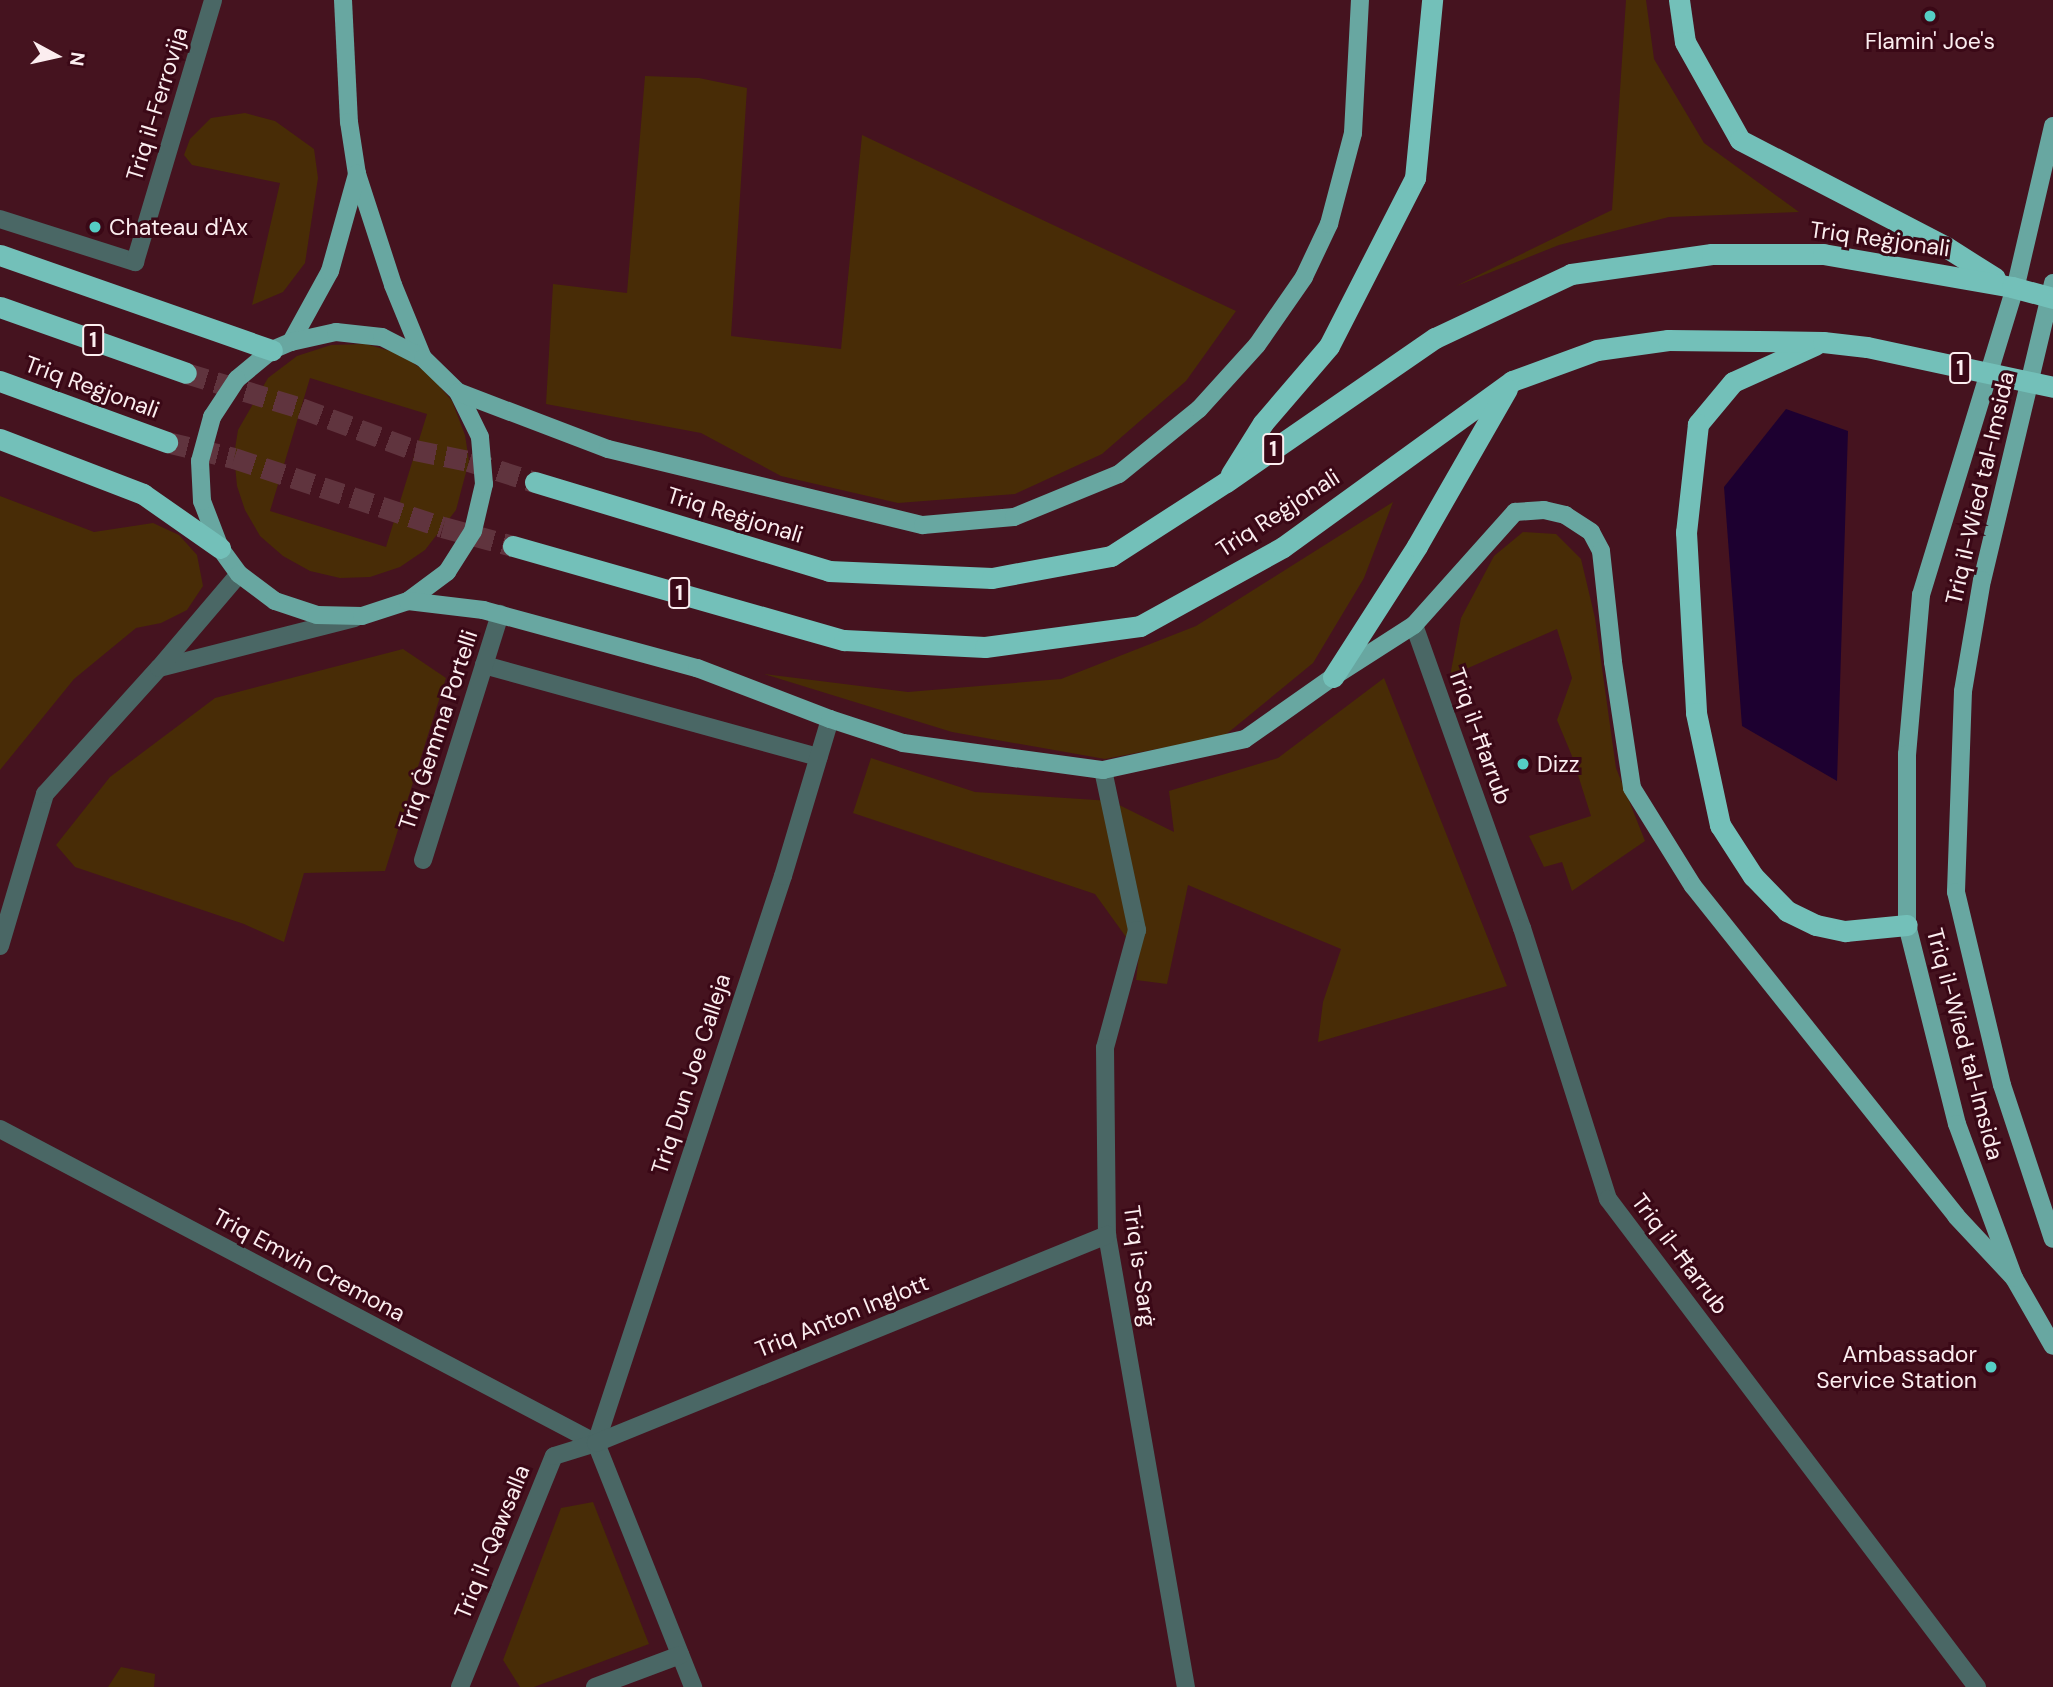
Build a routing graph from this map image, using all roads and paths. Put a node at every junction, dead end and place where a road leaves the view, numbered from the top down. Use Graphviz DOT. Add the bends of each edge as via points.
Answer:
graph roads {
  1 [pos="213,0"];
  2 [pos="343,0"];
  3 [pos="1360,0"];
  4 [pos="1432,0"];
  5 [pos="1679,0"];
  6 [pos="2053,126"];
  7 [pos="357,174"];
  8 [pos="0,219"];
  9 [pos="0,255"];
  10 [pos="2053,283"];
  11 [pos="2009,286"];
  12 [pos="2053,298"];
  13 [pos="0,307"];
  14 [pos="1823,342"];
  15 [pos="282,346"];
  16 [pos="423,358"];
  17 [pos="186,373"];
  18 [pos="0,381"];
  19 [pos="1512,382"];
  20 [pos="2053,387"];
  21 [pos="458,392"];
  22 [pos="0,439"];
  23 [pos="167,442"];
  24 [pos="535,482"];
  25 [pos="1226,482"];
  26 [pos="513,546"];
  27 [pos="220,548"];
  28 [pos="239,574"];
  29 [pos="408,601"];
  30 [pos="500,614"];
  31 [pos="362,617"];
  32 [pos="1414,625"];
  33 [pos="484,665"];
  34 [pos="159,668"];
  35 [pos="1332,677"];
  36 [pos="830,719"];
  37 [pos="819,757"];
  38 [pos="1103,769"];
  39 [pos="423,860"];
  40 [pos="1907,925"];
  41 [pos="0,946"];
  42 [pos="0,1129"];
  43 [pos="1107,1235"];
  44 [pos="2053,1238"];
  45 [pos="2014,1278"];
  46 [pos="2053,1346"];
  47 [pos="596,1443"];
  48 [pos="680,1655"];
  49 [pos="460,1687"];
  50 [pos="595,1687"];
  51 [pos="693,1687"];
  52 [pos="1186,1687"];
  53 [pos="1977,1687"];
  1 -- 8 [label="street, Triq il-Ferrovija" via="135,262"];
  2 -- 7 [label="main road" via="349,122"];
  3 -- 21 [label="main road" via="1353,133 1329,224 1304,277 1256,345 1199,409 1119,474 1013,517 923,525 608,449"];
  4 -- 25 [label="highway" via="1415,178 1329,346 1263,423"];
  5 -- 11 [label="highway" via="1685,43 1740,140 1946,247"];
  6 -- 40 [label="main road, Triq il-Wied tal-Imsida" via="2017,281 1921,595 1907,754"];
  7 -- 15 [label="main road" via="330,271"];
  7 -- 16 [label="main road" via="393,285"];
  9 -- 15 [label="highway"];
  10 -- 44 [label="main road, Triq il-Wied tal-Imsida" via="1982,580 1963,691 1956,892 2001,1085"];
  11 -- 12 [label="highway, Triq Reġjonali / 1, bridge"];
  11 -- 25 [label="highway, Triq Reġjonali / 1" via="1823,254 1712,254 1571,274 1435,338"];
  13 -- 17 [label="highway, Triq Reġjonali / 1"];
  14 -- 19 [label="highway, Triq Reġjonali / 1" via="1668,340 1597,350"];
  14 -- 20 [label="highway, Triq Reġjonali / 1, bridge" via="1867,347"];
  14 -- 40 [label="highway" via="1733,382 1698,424 1686,532 1696,713 1720,825 1753,876 1787,911 1816,925 1845,931"];
  15 -- 16 [label="main road" via="336,332 382,337"];
  15 -- 27 [label="main road, bridge" via="237,379 212,417 201,461 202,501"];
  16 -- 21 [label="main road"];
  18 -- 23 [label="highway, Triq Reġjonali"];
  19 -- 26 [label="highway, Triq Reġjonali / 1" via="1283,547 1140,626 985,647 844,640"];
  19 -- 35 [label="highway" via="1410,556"];
  21 -- 29 [label="main road, bridge" via="480,437 484,484 473,531 447,572"];
  22 -- 27 [label="highway" via="143,494"];
  24 -- 25 [label="highway, Triq Reġjonali / 1" via="829,571 992,578 1111,556"];
  27 -- 28 [label="main road"];
  28 -- 31 [label="main road" via="275,601 317,615"];
  28 -- 34 [label="street"];
  29 -- 30 [label="main road"];
  29 -- 31 [label="main road"];
  30 -- 33 [label="street, Triq Ġemma Portelli"];
  30 -- 36 [label="main road" via="697,668"];
  31 -- 34 [label="street"];
  32 -- 35 [label="main road"];
  32 -- 45 [label="main road" via="1514,512 1544,510 1564,515 1591,531 1601,551 1632,788 1693,886 1956,1216"];
  32 -- 53 [label="street, Triq il-Ħarrub" via="1522,928 1608,1199"];
  33 -- 37 [label="street"];
  33 -- 39 [label="street, Triq Ġemma Portelli"];
  34 -- 41 [label="street" via="45,794"];
  35 -- 38 [label="main road" via="1245,739"];
  36 -- 37 [label="street, Triq Dun Joe Calleja"];
  36 -- 38 [label="main road" via="903,743"];
  37 -- 47 [label="street, Triq Dun Joe Calleja"];
  38 -- 43 [label="street, Triq is-Sarġ" via="1137,930 1105,1048"];
  40 -- 45 [label="main road, Triq il-Wied tal-Imsida" via="1957,1124"];
  42 -- 47 [label="street, Triq Emvin Cremona"];
  43 -- 47 [label="street, Triq Anton Inglott"];
  43 -- 52 [label="street, Triq is-Sarġ"];
  45 -- 46 [label="main road, Triq il-Wied tal-Imsida"];
  47 -- 48 [label="street"];
  47 -- 49 [label="street, Triq il-Qawsalla" via="554,1455"];
  48 -- 50 [label="street"];
  48 -- 51 [label="street"];
}
